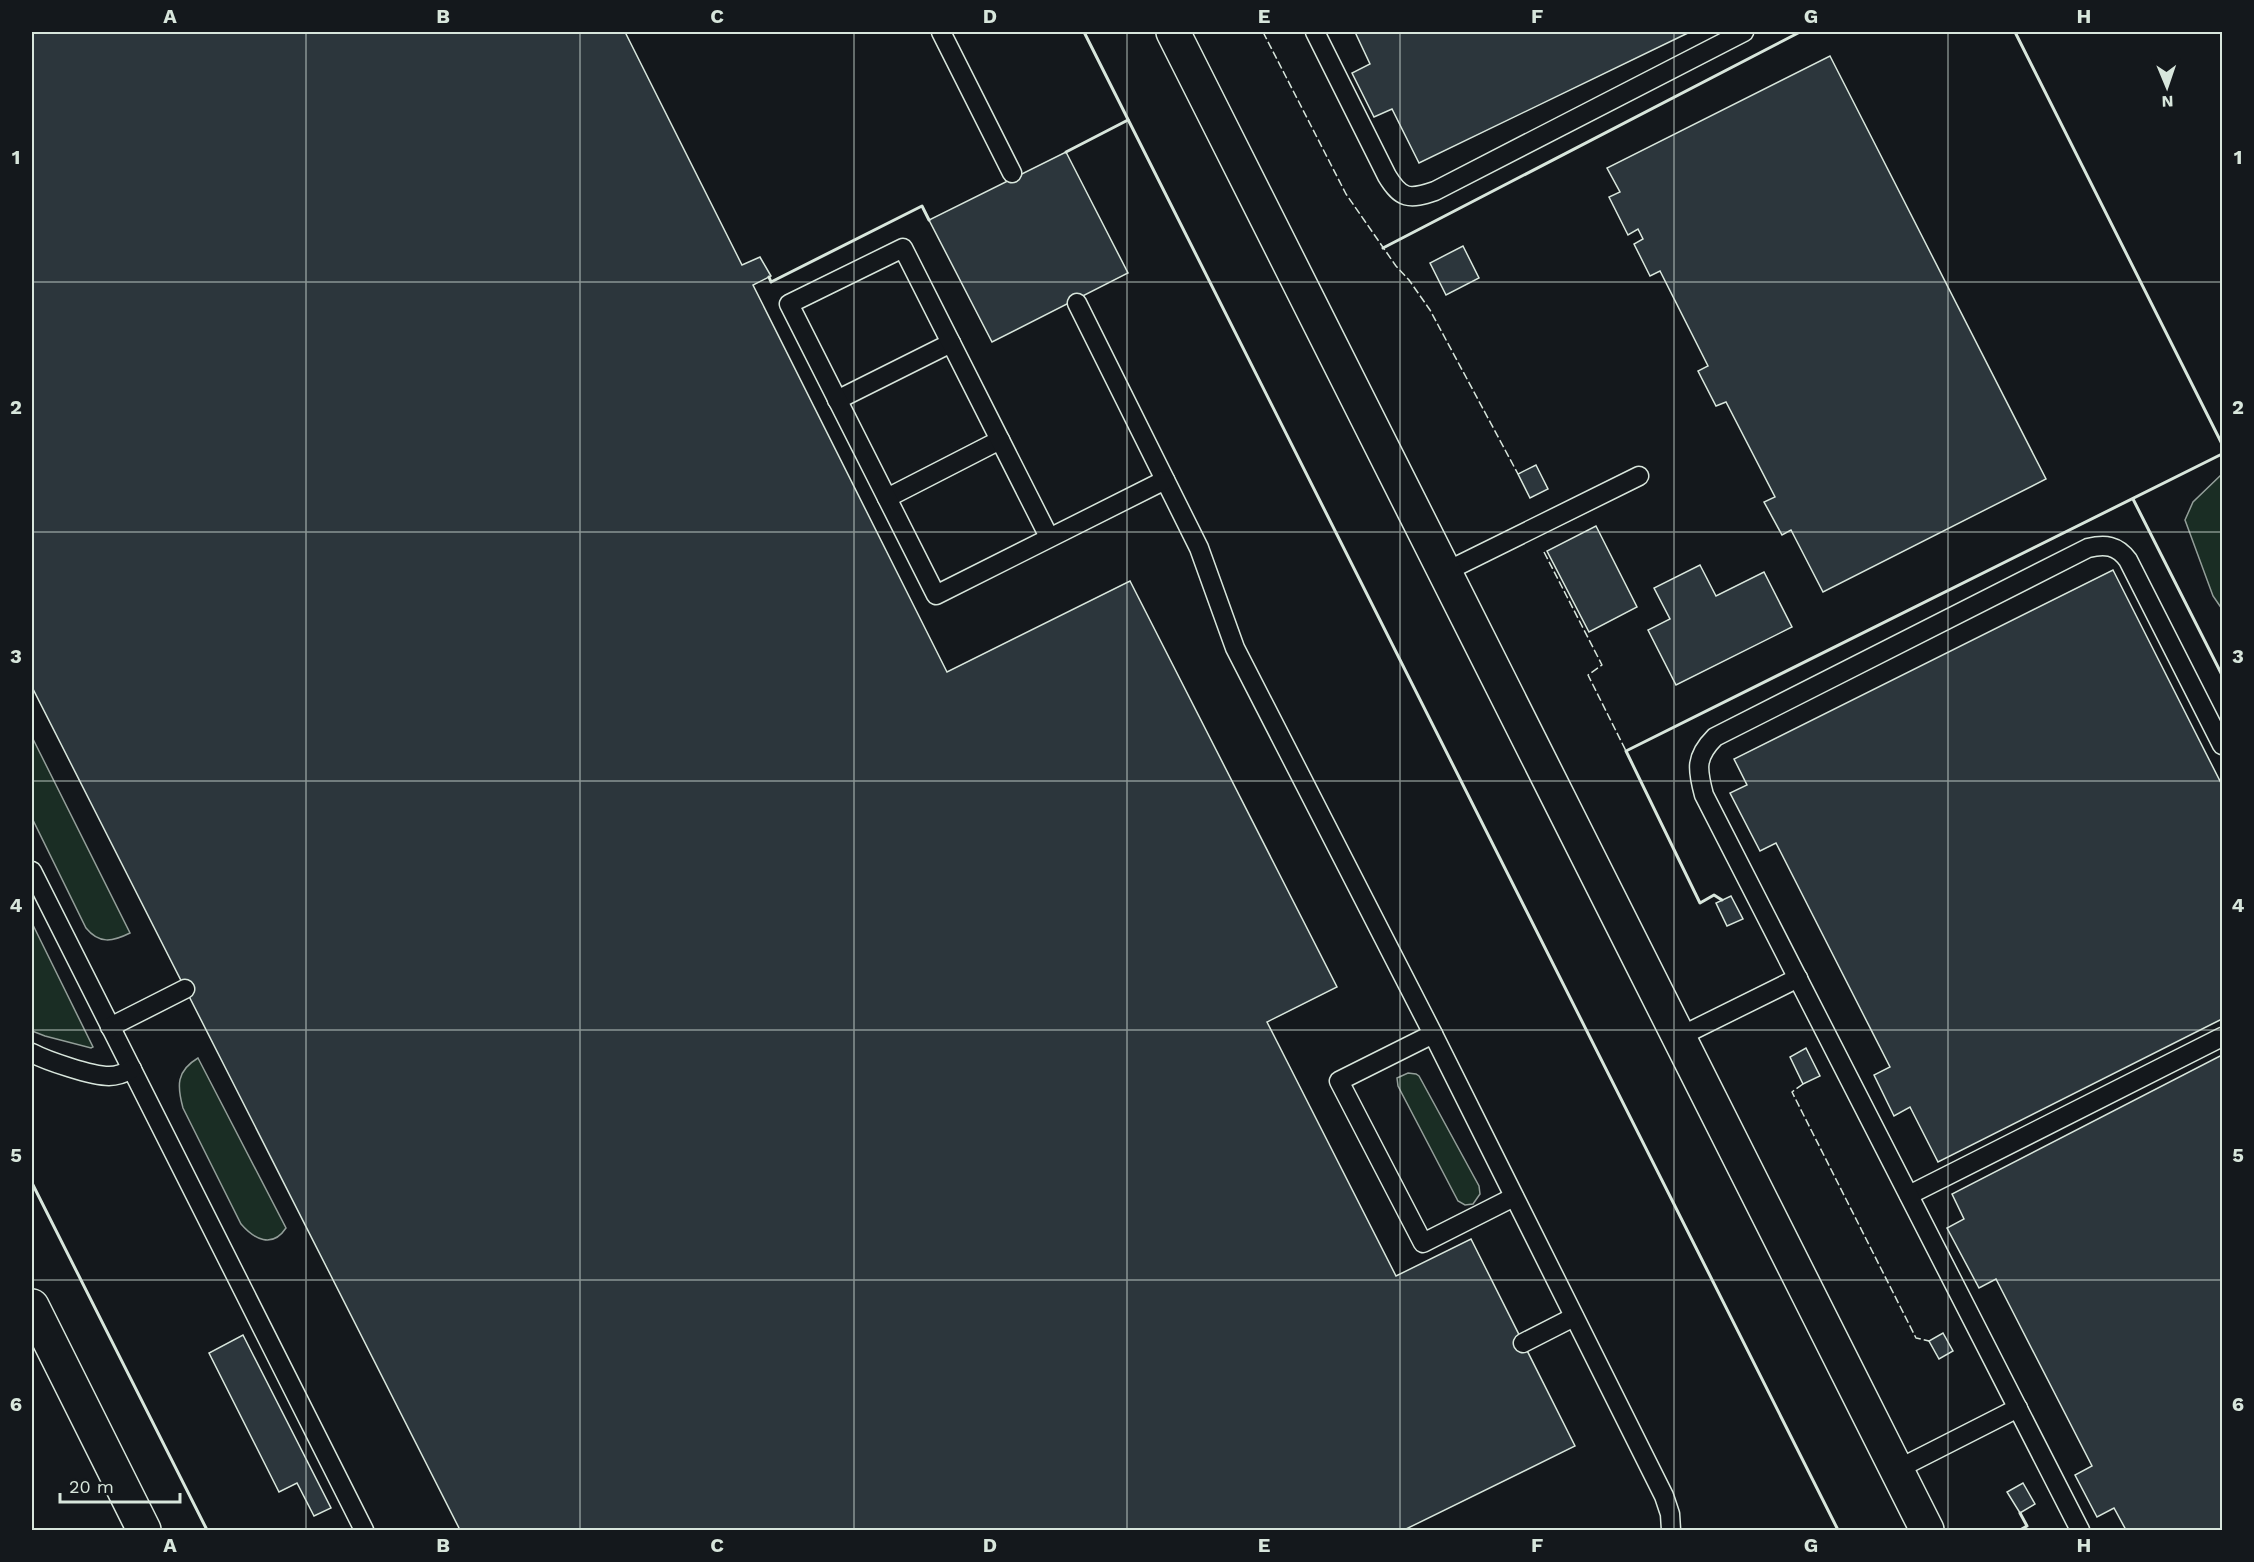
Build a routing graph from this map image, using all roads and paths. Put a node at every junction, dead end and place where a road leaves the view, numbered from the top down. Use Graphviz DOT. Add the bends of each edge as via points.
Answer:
graph roads {
  1 [pos="941,32"];
  2 [pos="1173,32"];
  3 [pos="1315,32"];
  4 [pos="1744,32"];
  5 [pos="1012,173"];
  6 [pos="1077,303"];
  7 [pos="951,344"];
  8 [pos="837,400"];
  9 [pos="1000,440"];
  10 [pos="1639,476"];
  11 [pos="1165,480"];
  12 [pos="887,498"];
  13 [pos="1049,537"];
  14 [pos="1445,572"];
  15 [pos="2223,745"];
  16 [pos="32,871"];
  17 [pos="1798,978"];
  18 [pos="185,990"];
  19 [pos="110,1027"];
  20 [pos="1433,1034"];
  21 [pos="1679,1037"];
  22 [pos="2223,1037"];
  23 [pos="32,1053"];
  24 [pos="132,1069"];
  25 [pos="1909,1195"];
  26 [pos="1514,1197"];
  27 [pos="32,1306"];
  28 [pos="1574,1317"];
  29 [pos="1523,1343"];
  30 [pos="2018,1408"];
  31 [pos="1896,1470"];
  32 [pos="144,1530"];
  33 [pos="364,1530"];
  34 [pos="1671,1530"];
  35 [pos="1927,1530"];
  36 [pos="2080,1530"];
  1 -- 5 [label="lane"];
  2 -- 14 [label="street"];
  3 -- 4 [label="lane" via="1395,189 1404,196 1419,196 1445,186"];
  6 -- 11 [label="lane"];
  7 -- 8 [label="lane"];
  7 -- 8 [label="lane" via="903,248 789,304"];
  7 -- 9 [label="lane"];
  8 -- 12 [label="lane"];
  9 -- 12 [label="lane"];
  9 -- 13 [label="lane"];
  10 -- 14 [label="lane"];
  11 -- 13 [label="lane"];
  11 -- 20 [label="lane" via="1199,548 1235,648"];
  12 -- 13 [label="lane" via="936,595"];
  14 -- 21 [label="street"];
  15 -- 17 [label="lane" via="2128,560 2112,546 2100,545 1715,737 1704,748 1699,762 1704,795"];
  16 -- 19 [label="lane"];
  17 -- 21 [label="lane"];
  17 -- 25 [label="lane"];
  18 -- 19 [label="lane"];
  19 -- 24 [label="lane"];
  20 -- 26 [label="lane"];
  20 -- 26 [label="lane" via="1340,1081 1423,1243"];
  21 -- 31 [label="street"];
  22 -- 25 [label="lane"];
  23 -- 24 [label="lane" via="108,1076"];
  24 -- 33 [label="lane"];
  25 -- 30 [label="lane"];
  26 -- 28 [label="lane"];
  27 -- 32 [label="street"];
  28 -- 29 [label="lane"];
  28 -- 34 [label="lane" via="1664,1496"];
  30 -- 31 [label="lane"];
  30 -- 36 [label="lane"];
  31 -- 35 [label="street"];
}
